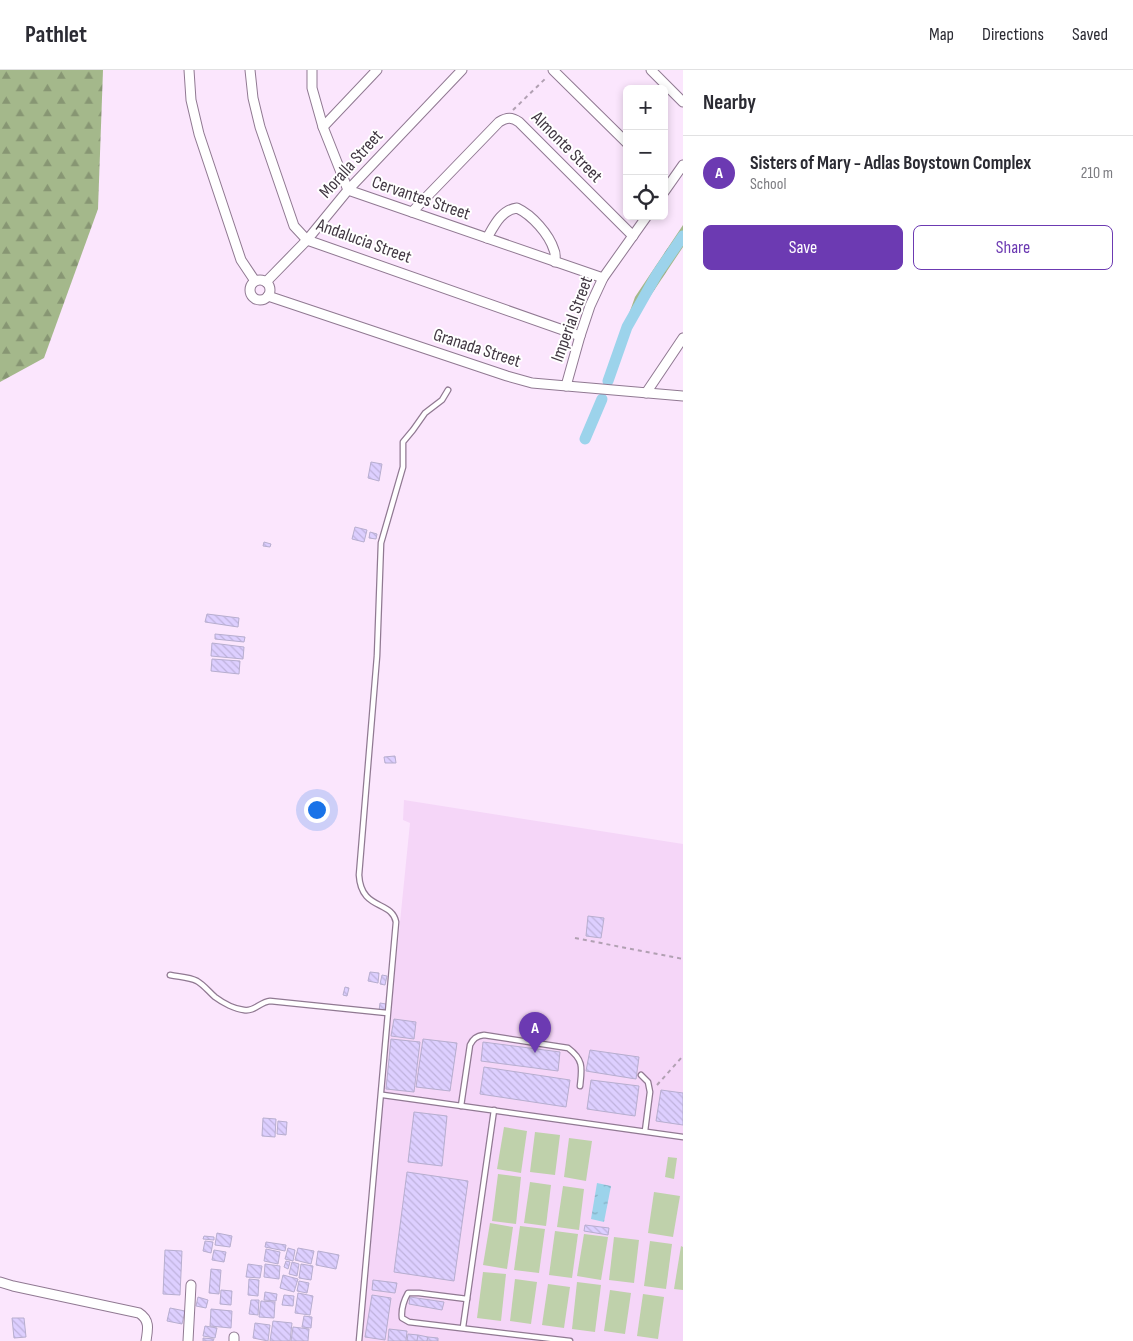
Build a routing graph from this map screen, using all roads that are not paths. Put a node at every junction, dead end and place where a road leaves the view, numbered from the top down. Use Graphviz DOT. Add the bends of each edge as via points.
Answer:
graph roads {
  1 [pos="189,70"];
  2 [pos="250,70"];
  3 [pos="312,70"];
  4 [pos="377,70"];
  5 [pos="462,70"];
  6 [pos="553,70"];
  7 [pos="651,70"];
  8 [pos="683,102"];
  9 [pos="324,127"];
  10 [pos="623,139"];
  11 [pos="683,165"];
  12 [pos="668,183"];
  13 [pos="348,190"];
  14 [pos="412,212"];
  15 [pos="644,220"];
  16 [pos="633,236"];
  17 [pos="487,238"];
  18 [pos="307,240"];
  19 [pos="555,262"];
  20 [pos="604,278"];
  21 [pos="254,281"];
  22 [pos="266,282"];
  23 [pos="268,296"];
  24 [pos="580,336"];
  25 [pos="683,338"];
  26 [pos="566,386"];
  27 [pos="448,390"];
  28 [pos="646,393"];
  29 [pos="683,396"];
  30 [pos="170,975"];
  31 [pos="387,1013"];
  32 [pos="641,1076"];
  33 [pos="580,1086"];
  34 [pos="383,1095"];
  35 [pos="461,1106"];
  36 [pos="494,1110"];
  37 [pos="645,1131"];
  38 [pos="683,1137"];
  39 [pos="0,1282"];
  40 [pos="191,1285"];
  41 [pos="467,1299"];
  42 [pos="464,1327"];
  43 [pos="558,1340"];
  44 [pos="146,1341"];
  45 [pos="188,1341"];
  46 [pos="359,1341"];
  47 [pos="570,1341"];
  1 -- 21 [label="street" via="191,100 199,134 241,260"];
  2 -- 18 [label="street, Andalucia Street" via="252,98 260,127 294,226"];
  3 -- 9 [label="street, Cervantes Street" via="312,88"];
  4 -- 9 [label="street"];
  5 -- 13 [label="street, Moralla Street"];
  6 -- 10 [label="street"];
  7 -- 8 [label="street"];
  9 -- 13 [label="street, Cervantes Street"];
  11 -- 12 [label="street"];
  13 -- 14 [label="street, Cervantes Street"];
  13 -- 18 [label="street, Moralla Street"];
  14 -- 16 [label="street, Almonte Street" via="499,122 510,118 519,122"];
  14 -- 17 [label="street, Cervantes Street"];
  15 -- 16 [label="street, Imperial Street"];
  16 -- 20 [label="street, Imperial Street"];
  17 -- 19 [label="street, Cervantes Street"];
  17 -- 19 [label="street" via="502,216 517,208 546,235 556,254"];
  18 -- 22 [label="street, Moralla Street"];
  18 -- 24 [label="street, Andalucia Street"];
  19 -- 20 [label="street, Cervantes Street"];
  20 -- 24 [label="street, Imperial Street"];
  21 -- 22 [label="street"];
  21 -- 23 [label="street" via="250,286 254,298 260,300"];
  22 -- 23 [label="street" via="270,290"];
  23 -- 26 [label="street, Granada Street" via="507,376 532,383"];
  24 -- 26 [label="street, Imperial Street"];
  25 -- 28 [label="street"];
  26 -- 28 [label="street, Granada Street"];
  27 -- 31 [label="lane" via="403,442 403,467 381,543 377,656 359,875 363,892 374,904 395,916"];
  28 -- 29 [label="street, Granada Street"];
  30 -- 31 [label="lane" via="199,982 221,1001 246,1011 270,1002"];
  31 -- 46 [label="lane"];
  32 -- 37 [label="lane" via="648,1082 650,1092"];
  33 -- 35 [label="lane" via="582,1066 577,1054 568,1048 477,1036 470,1046"];
  34 -- 35 [label="lane"];
  35 -- 36 [label="lane"];
  36 -- 37 [label="lane"];
  36 -- 41 [label="lane"];
  37 -- 38 [label="lane"];
  39 -- 44 [label="street" via="139,1313 147,1321"];
  40 -- 45 [label="street"];
  41 -- 42 [label="lane"];
  41 -- 42 [label="lane" via="408,1293 401,1311 402,1318 408,1322"];
  42 -- 43 [label="lane"];
  43 -- 47 [label="lane"];
}
